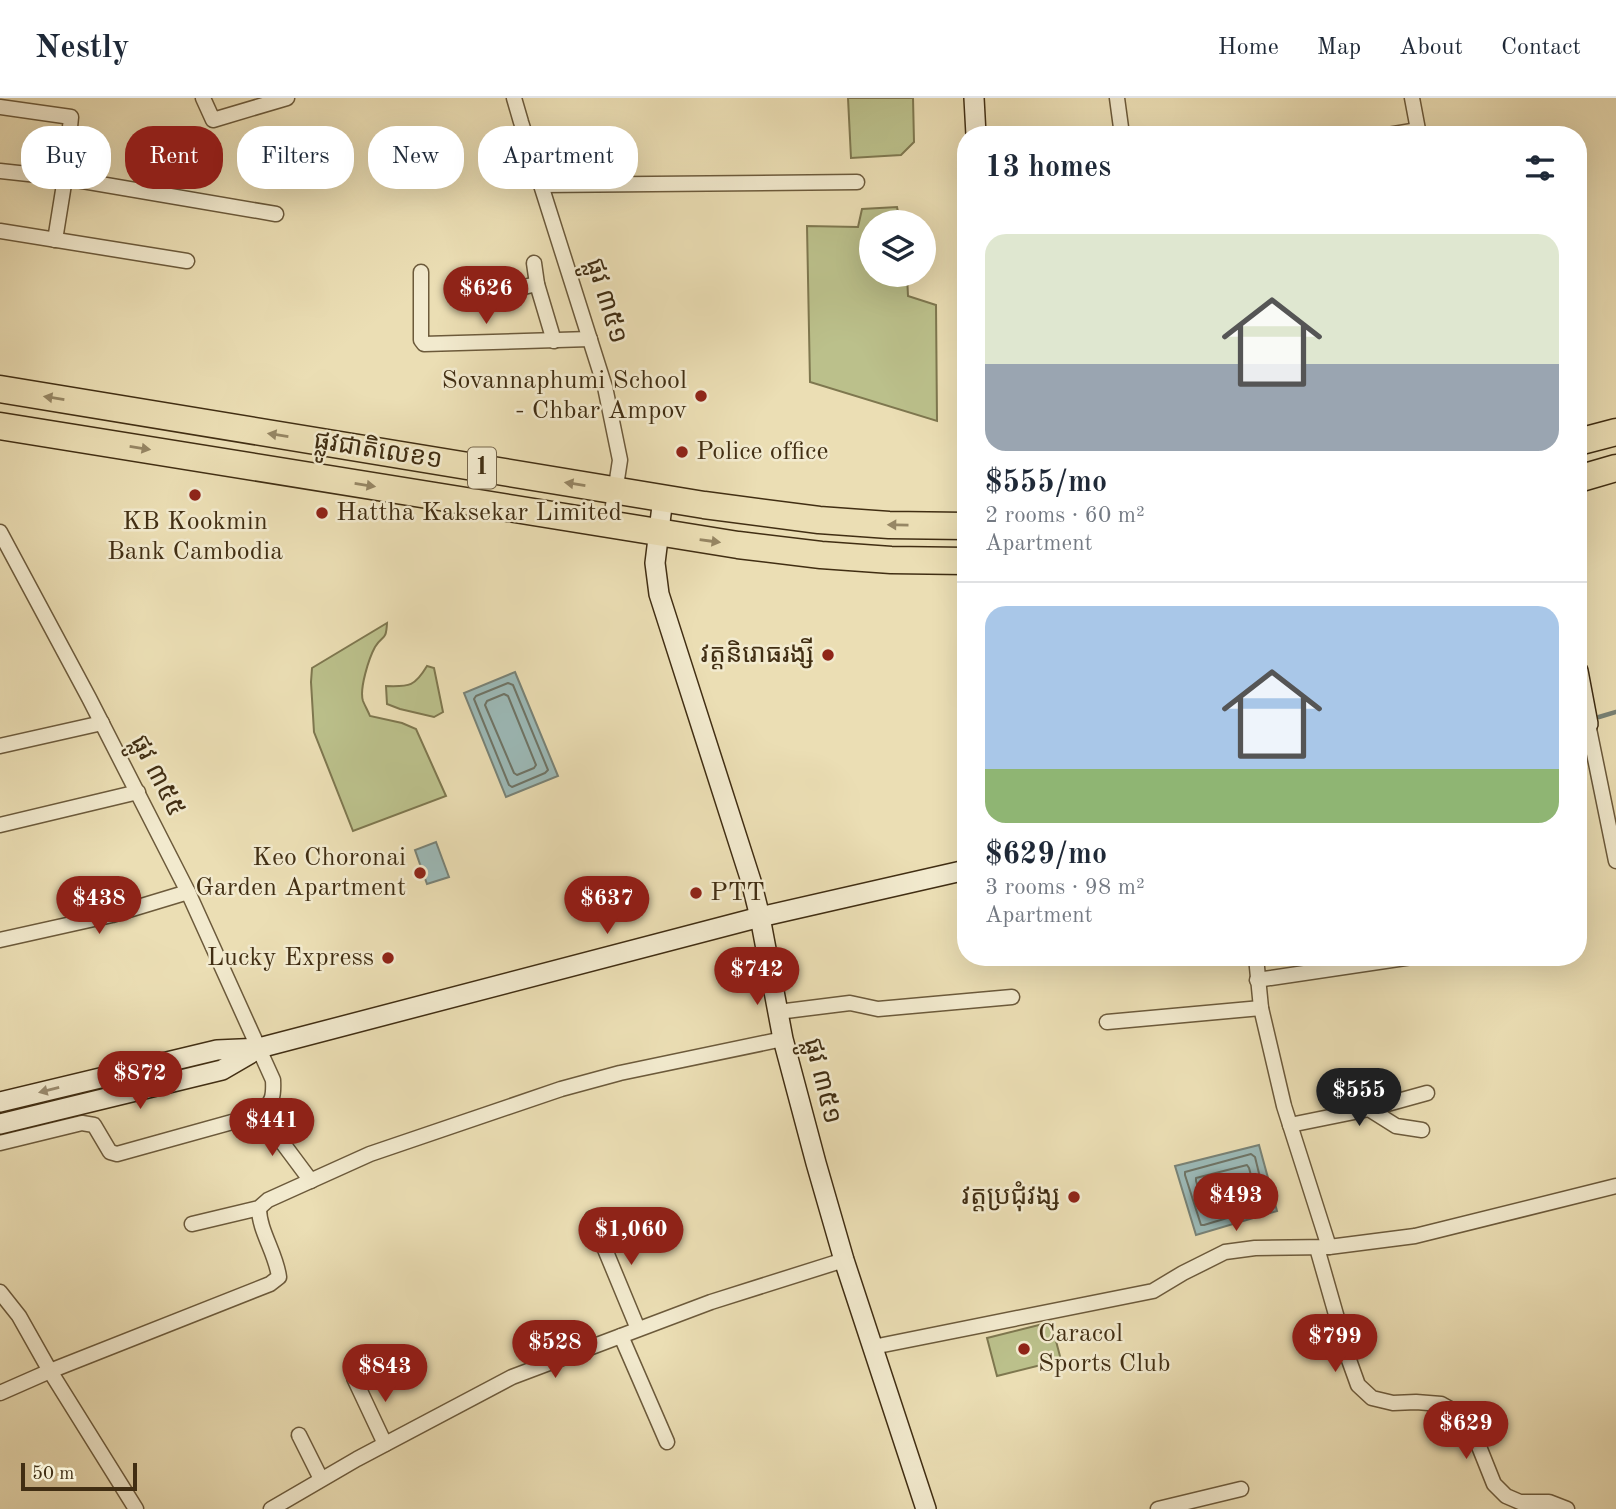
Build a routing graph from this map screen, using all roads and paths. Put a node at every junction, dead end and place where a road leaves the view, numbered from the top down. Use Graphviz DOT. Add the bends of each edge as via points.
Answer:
graph roads {
  1 [pos="203,98"];
  2 [pos="288,98"];
  3 [pos="514,98"];
  4 [pos="974,98"];
  5 [pos="1117,98"];
  6 [pos="1412,98"];
  7 [pos="0,107"];
  8 [pos="70,126"];
  9 [pos="523,126"];
  10 [pos="976,126"];
  11 [pos="1121,126"];
  12 [pos="1417,126"];
  13 [pos="0,171"];
  14 [pos="21,173"];
  15 [pos="857,183"];
  16 [pos="638,185"];
  17 [pos="111,186"];
  18 [pos="63,189"];
  19 [pos="542,189"];
  20 [pos="276,214"];
  21 [pos="0,231"];
  22 [pos="55,240"];
  23 [pos="187,261"];
  24 [pos="534,264"];
  25 [pos="421,272"];
  26 [pos="537,284"];
  27 [pos="474,298"];
  28 [pos="590,339"];
  29 [pos="554,341"];
  30 [pos="0,389"];
  31 [pos="0,426"];
  32 [pos="1616,432"];
  33 [pos="1587,440"];
  34 [pos="1616,468"];
  35 [pos="1587,476"];
  36 [pos="616,490"];
  37 [pos="663,498"];
  38 [pos="610,525"];
  39 [pos="957,526"];
  40 [pos="0,532"];
  41 [pos="658,532"];
  42 [pos="957,561"];
  43 [pos="102,723"];
  44 [pos="1587,741"];
  45 [pos="0,746"];
  46 [pos="138,792"];
  47 [pos="0,825"];
  48 [pos="1616,860"];
  49 [pos="957,872"];
  50 [pos="188,892"];
  51 [pos="760,916"];
  52 [pos="0,940"];
  53 [pos="1256,966"];
  54 [pos="1328,966"];
  55 [pos="1257,980"];
  56 [pos="1012,997"];
  57 [pos="1261,1008"];
  58 [pos="778,1012"];
  59 [pos="1107,1022"];
  60 [pos="783,1039"];
  61 [pos="259,1048"];
  62 [pos="1427,1093"];
  63 [pos="0,1102"];
  64 [pos="1369,1109"];
  65 [pos="261,1114"];
  66 [pos="0,1124"];
  67 [pos="1290,1125"];
  68 [pos="1422,1130"];
  69 [pos="0,1143"];
  70 [pos="311,1181"];
  71 [pos="1616,1186"];
  72 [pos="259,1208"];
  73 [pos="592,1218"];
  74 [pos="192,1224"];
  75 [pos="1323,1247"];
  76 [pos="844,1259"];
  77 [pos="0,1292"];
  78 [pos="638,1329"];
  79 [pos="621,1336"];
  80 [pos="873,1348"];
  81 [pos="50,1371"];
  82 [pos="354,1378"];
  83 [pos="0,1393"];
  84 [pos="299,1435"];
  85 [pos="667,1442"];
  86 [pos="385,1444"];
  87 [pos="321,1479"];
  88 [pos="1241,1489"];
  89 [pos="133,1506"];
  90 [pos="117,1509"];
  91 [pos="271,1509"];
  92 [pos="926,1509"];
  93 [pos="1158,1509"];
  94 [pos="1567,1509"];
  1 -- 2 [label="street" via="213,120"];
  3 -- 9 [label="street, ផ្លូវ ៣៥១"];
  4 -- 10 [label="main road"];
  5 -- 11 [label="street"];
  6 -- 12 [label="street"];
  7 -- 8 [label="street" via="71,117"];
  13 -- 14 [label="street"];
  15 -- 16 [label="street"];
  17 -- 20 [label="street"];
  18 -- 22 [label="street"];
  19 -- 28 [label="street, ផ្លូវ ៣៥១"];
  21 -- 22 [label="street"];
  22 -- 23 [label="street"];
  24 -- 26 [label="street"];
  25 -- 29 [label="street" via="424,345"];
  26 -- 27 [label="street"];
  26 -- 29 [label="street"];
  28 -- 29 [label="street"];
  28 -- 36 [label="street, ផ្លូវ ៣៥១" via="620,460"];
  36 -- 30 [label="highway, ផ្លូវជាតិលេខ១ / 1, one-way"];
  31 -- 38 [label="highway, ផ្លូវជាតិលេខ១ / 1, one-way"];
  32 -- 33 [label="highway"];
  34 -- 35 [label="highway"];
  36 -- 37 [label="highway, ផ្លូវជាតិលេខ១ / 1"];
  36 -- 38 [label="street, ផ្លូវ ៣៥១"];
  39 -- 37 [label="highway, ផ្លូវជាតិលេខ១ / 1, one-way" via="819,520"];
  37 -- 41 [label="main road, ផ្លូវ ៣៥១"];
  38 -- 41 [label="highway, ផ្លូវជាតិលេខ១ / 1"];
  40 -- 43 [label="street, ផ្លូវ ៣៥៥"];
  41 -- 42 [label="highway, ផ្លូវជាតិលេខ១ / 1, one-way" via="821,555"];
  41 -- 51 [label="main road, ផ្លូវ ៣៥១" via="659,594"];
  43 -- 45 [label="street"];
  43 -- 46 [label="street, ផ្លូវ ៣៥៥"];
  44 -- 48 [label="street"];
  46 -- 47 [label="street"];
  46 -- 50 [label="street, ផ្លូវ ៣៥៥"];
  49 -- 51 [label="main road"];
  50 -- 52 [label="street"];
  50 -- 61 [label="street, ផ្លូវ ៣៥៥"];
  51 -- 58 [label="main road, ផ្លូវ ៣៥១"];
  51 -- 61 [label="main road"];
  53 -- 55 [label="street"];
  54 -- 55 [label="street"];
  55 -- 57 [label="street"];
  56 -- 58 [label="street" via="878,1009 850,1003"];
  57 -- 59 [label="street"];
  57 -- 67 [label="street"];
  58 -- 60 [label="main road, ផ្លូវ ៣៥១"];
  60 -- 70 [label="street" via="561,1089 370,1154"];
  60 -- 76 [label="main road, ផ្លូវ ៣៥១"];
  61 -- 63 [label="main road, one-way" via="217,1050"];
  61 -- 65 [label="street, ផ្លូវ ៣៥៥" via="274,1091"];
  61 -- 66 [label="main road" via="222,1070"];
  62 -- 64 [label="street"];
  64 -- 67 [label="street"];
  64 -- 68 [label="street" via="1396,1126"];
  65 -- 69 [label="street" via="117,1153 110,1152 94,1125 82,1123"];
  65 -- 70 [label="street"];
  67 -- 75 [label="street"];
  70 -- 72 [label="street"];
  71 -- 75 [label="street" via="1415,1236"];
  72 -- 74 [label="street"];
  72 -- 81 [label="street" via="279,1277"];
  73 -- 78 [label="street"];
  75 -- 80 [label="street" via="1225,1252 1153,1291"];
  75 -- 94 [label="street" via="1358,1385 1373,1398 1441,1405 1461,1415 1494,1484 1506,1496"];
  76 -- 78 [label="street"];
  76 -- 80 [label="main road, ផ្លូវ ៣៥១"];
  77 -- 81 [label="street"];
  78 -- 79 [label="street"];
  79 -- 85 [label="street"];
  79 -- 86 [label="street" via="512,1377"];
  80 -- 92 [label="main road, ផ្លូវ ៣៥១"];
  81 -- 83 [label="street"];
  81 -- 89 [label="street"];
  82 -- 86 [label="street"];
  84 -- 87 [label="street"];
  86 -- 87 [label="street"];
  87 -- 91 [label="street"];
  88 -- 93 [label="street"];
  89 -- 90 [label="street"];
}
